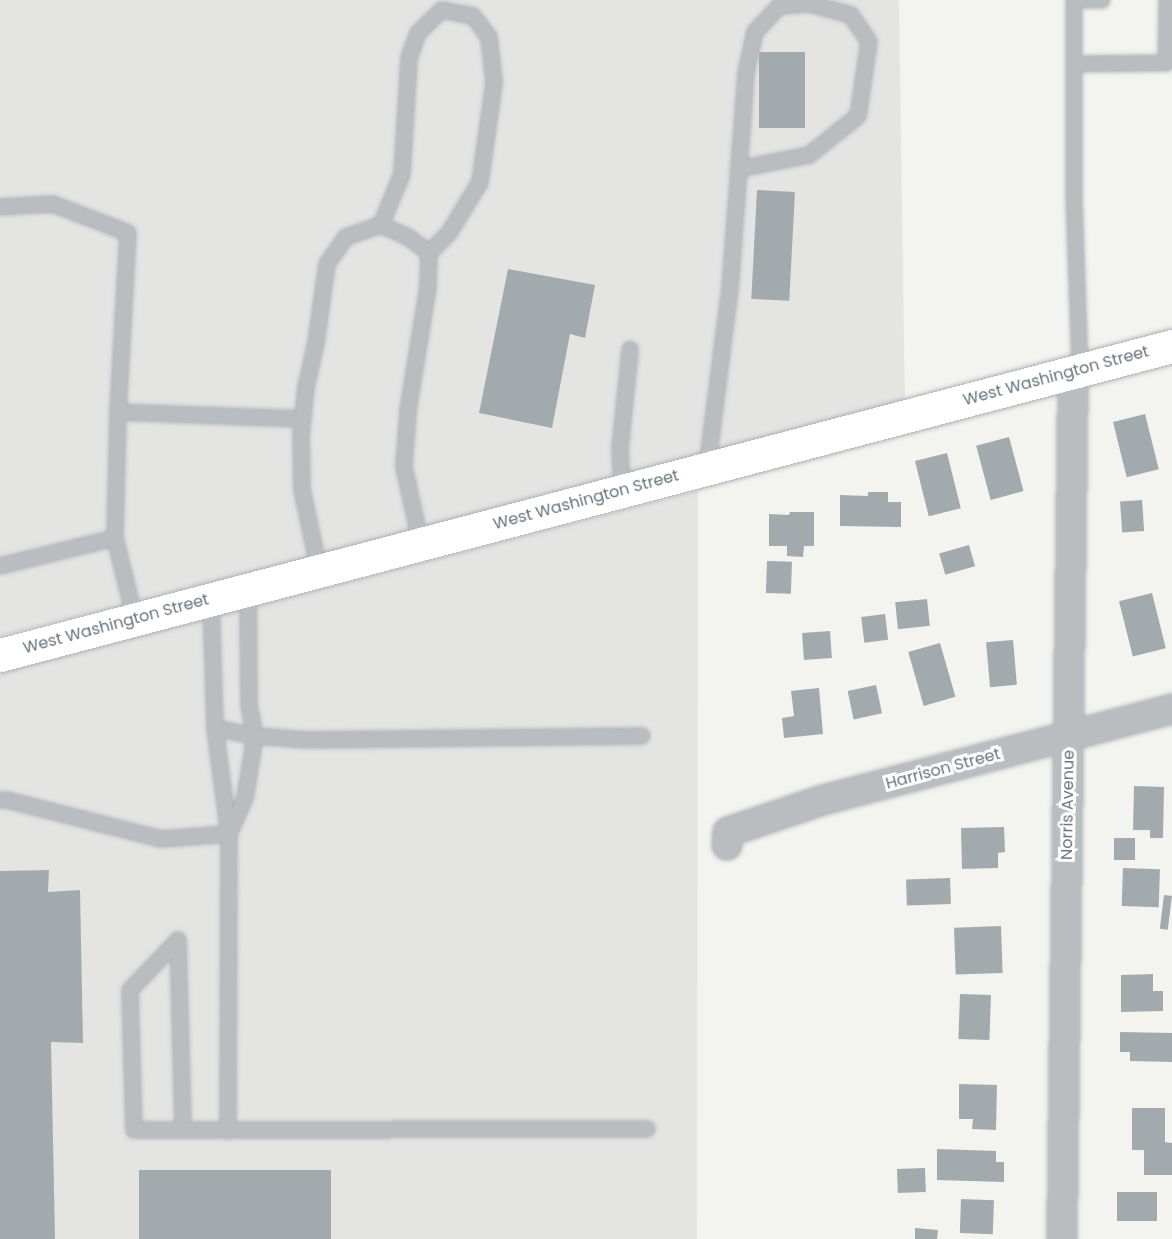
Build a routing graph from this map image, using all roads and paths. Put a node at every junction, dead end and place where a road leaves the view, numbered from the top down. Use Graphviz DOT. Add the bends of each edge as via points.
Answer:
graph roads {
  1 [pos="1102,0"];
  2 [pos="1167,0"];
  3 [pos="1074,64"];
  4 [pos="739,169"];
  5 [pos="0,207"];
  6 [pos="381,225"];
  7 [pos="429,253"];
  8 [pos="1172,346"];
  9 [pos="630,350"];
  10 [pos="1077,371"];
  11 [pos="118,412"];
  12 [pos="302,419"];
  13 [pos="707,468"];
  14 [pos="622,491"];
  15 [pos="115,538"];
  16 [pos="421,544"];
  17 [pos="0,566"];
  18 [pos="319,570"];
  19 [pos="248,589"];
  20 [pos="212,599"];
  21 [pos="135,619"];
  22 [pos="0,655"];
  23 [pos="1172,709"];
  24 [pos="215,728"];
  25 [pos="255,736"];
  26 [pos="642,736"];
  27 [pos="1069,736"];
  28 [pos="0,801"];
  29 [pos="229,834"];
  30 [pos="727,845"];
  31 [pos="183,1128"];
  32 [pos="647,1129"];
  33 [pos="228,1131"];
  34 [pos="1062,1239"];
  1 -- 3 [label="lane" via="1074,0"];
  2 -- 3 [label="lane" via="1166,63"];
  3 -- 10 [label="lane"];
  4 -- 4 [label="lane" via="746,73 755,32 779,6 810,4 851,15 869,42 858,116 810,156"];
  4 -- 13 [label="lane" via="730,288"];
  5 -- 11 [label="lane" via="52,204 128,233"];
  6 -- 7 [label="lane" via="408,237"];
  6 -- 7 [label="lane" via="402,174 409,58 418,33 442,10 473,16 489,37 494,83 480,182 449,233"];
  6 -- 12 [label="lane" via="346,237 327,264"];
  7 -- 16 [label="lane" via="404,467"];
  8 -- 10 [label="main road, West Washington Street"];
  9 -- 14 [label="lane" via="620,448"];
  10 -- 13 [label="main road, West Washington Street"];
  10 -- 27 [label="street, Norris Avenue"];
  11 -- 12 [label="lane"];
  11 -- 15 [label="lane"];
  12 -- 18 [label="lane" via="302,489"];
  13 -- 14 [label="main road, West Washington Street"];
  14 -- 16 [label="main road, West Washington Street"];
  15 -- 17 [label="lane"];
  15 -- 21 [label="lane"];
  16 -- 18 [label="main road, West Washington Street"];
  18 -- 19 [label="main road, West Washington Street"];
  19 -- 20 [label="main road, West Washington Street"];
  19 -- 25 [label="lane" via="249,704"];
  20 -- 21 [label="main road, West Washington Street"];
  20 -- 24 [label="lane"];
  21 -- 22 [label="main road, West Washington Street"];
  23 -- 27 [label="street, Harrison Street"];
  24 -- 25 [label="lane"];
  24 -- 29 [label="lane"];
  25 -- 26 [label="lane" via="306,740"];
  25 -- 29 [label="lane" via="245,798"];
  27 -- 30 [label="street, Harrison Street" via="823,800 728,832"];
  27 -- 34 [label="street, Norris Avenue"];
  28 -- 29 [label="lane" via="161,839"];
  29 -- 33 [label="lane"];
  31 -- 31 [label="lane" via="180,1011 178,940 130,990 134,1130"];
  31 -- 33 [label="lane"];
  32 -- 33 [label="lane"];
}
